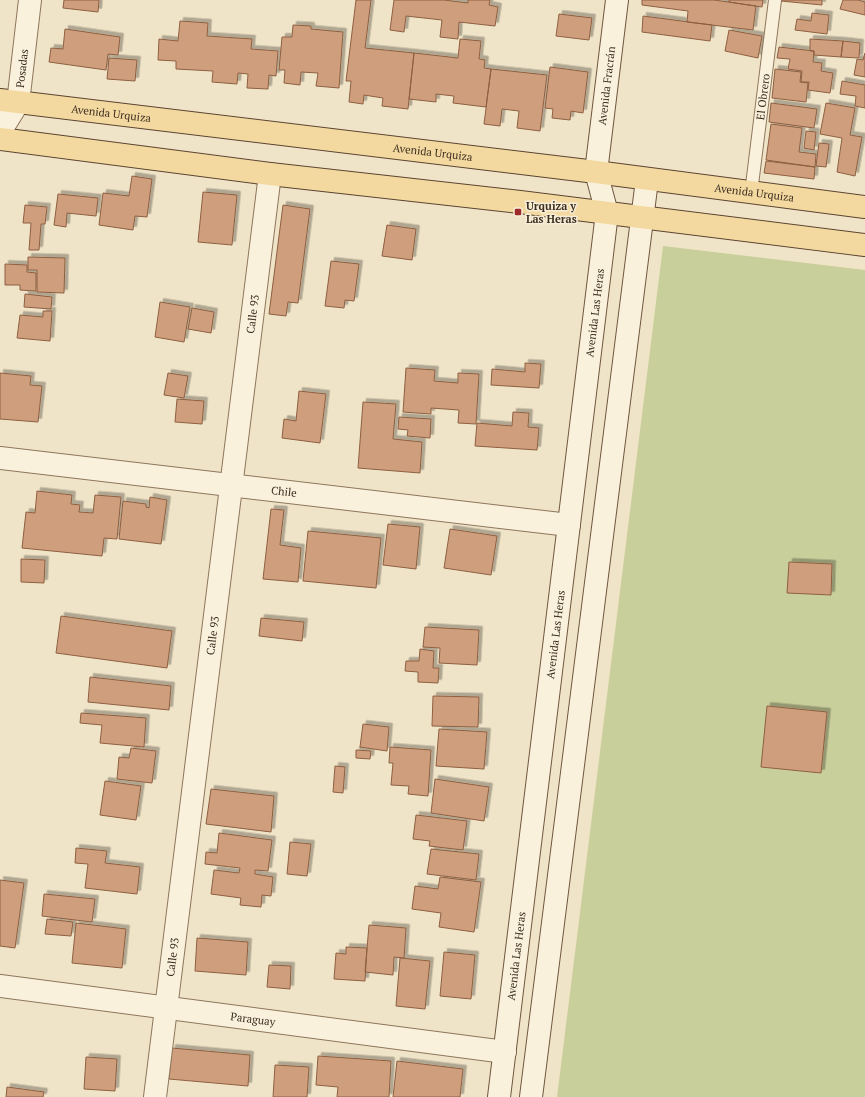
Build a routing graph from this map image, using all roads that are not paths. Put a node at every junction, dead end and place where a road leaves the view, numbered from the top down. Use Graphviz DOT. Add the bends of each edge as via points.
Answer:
graph roads {
  1 [pos="30,0"];
  2 [pos="617,0"];
  3 [pos="775,0"];
  4 [pos="9,102"];
  5 [pos="0,132"];
  6 [pos="0,139"];
  7 [pos="596,172"];
  8 [pos="270,174"];
  9 [pos="647,180"];
  10 [pos="751,193"];
  11 [pos="865,207"];
  12 [pos="606,213"];
  13 [pos="643,218"];
  14 [pos="865,245"];
  15 [pos="0,458"];
  16 [pos="231,485"];
  17 [pos="569,525"];
  18 [pos="0,986"];
  19 [pos="166,1008"];
  20 [pos="505,1052"];
  21 [pos="155,1097"];
  22 [pos="499,1097"];
  23 [pos="531,1097"];
  1 -- 4 [label="street, Posadas"];
  2 -- 7 [label="street, Avenida Fracrán"];
  3 -- 10 [label="lane, El Obrero"];
  4 -- 5 [label="street, Posadas"];
  4 -- 7 [label="main road, Avenida Urquiza"];
  6 -- 8 [label="main road"];
  7 -- 9 [label="main road, Avenida Urquiza"];
  7 -- 12 [label="street, Avenida Las Heras"];
  8 -- 12 [label="main road"];
  8 -- 16 [label="street, Calle 93"];
  9 -- 10 [label="main road, Avenida Urquiza"];
  9 -- 13 [label="street"];
  10 -- 11 [label="main road, Avenida Urquiza"];
  12 -- 13 [label="main road"];
  12 -- 17 [label="street, Avenida Las Heras"];
  13 -- 14 [label="main road"];
  13 -- 23 [label="street"];
  15 -- 16 [label="street, Chile"];
  16 -- 17 [label="street, Chile"];
  16 -- 19 [label="street, Calle 93"];
  17 -- 20 [label="street, Avenida Las Heras"];
  18 -- 19 [label="street, Paraguay"];
  19 -- 20 [label="street, Paraguay"];
  19 -- 21 [label="street, Calle 93"];
  20 -- 22 [label="street, Avenida Las Heras"];
}
